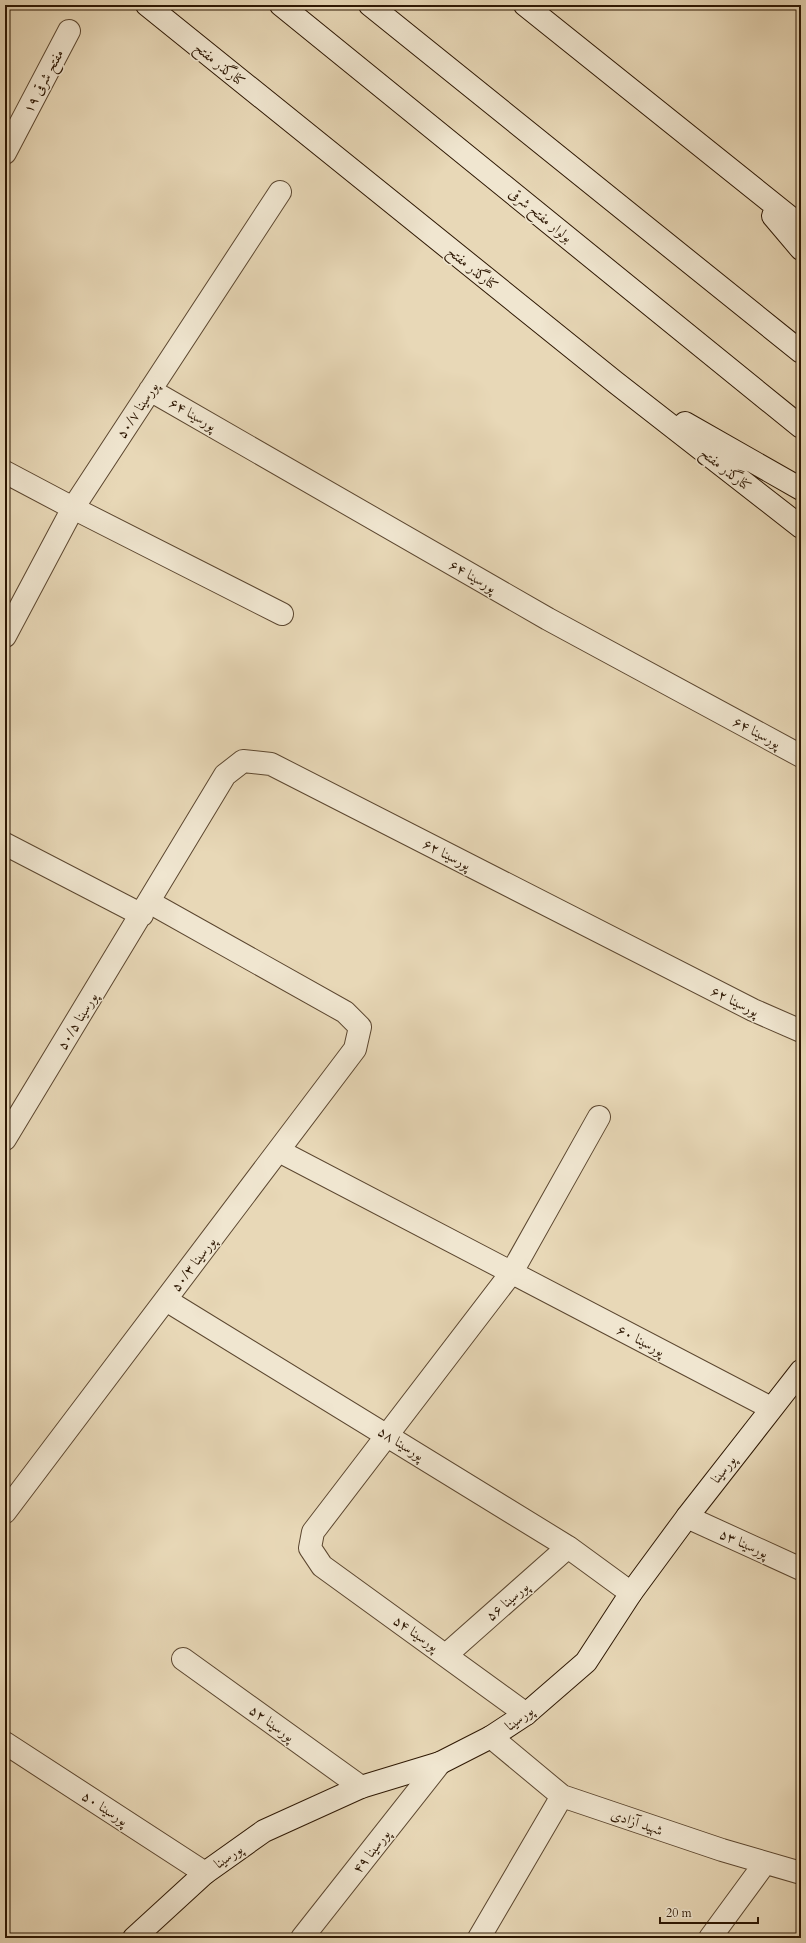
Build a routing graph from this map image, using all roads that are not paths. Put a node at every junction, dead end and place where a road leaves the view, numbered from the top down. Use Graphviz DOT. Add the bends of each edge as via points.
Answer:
graph roads {
  1 [pos="147,5"];
  2 [pos="281,5"];
  3 [pos="370,5"];
  4 [pos="525,5"];
  5 [pos="69,31"];
  6 [pos="5,153"];
  7 [pos="741,178"];
  8 [pos="280,192"];
  9 [pos="801,226"];
  10 [pos="801,248"];
  11 [pos="801,352"];
  12 [pos="614,382"];
  13 [pos="150,390"];
  14 [pos="801,427"];
  15 [pos="5,472"];
  16 [pos="801,489"];
  17 [pos="73,508"];
  18 [pos="801,527"];
  19 [pos="282,614"];
  20 [pos="5,636"];
  21 [pos="801,756"];
  22 [pos="5,844"];
  23 [pos="145,908"];
  24 [pos="801,1031"];
  25 [pos="599,1117"];
  26 [pos="5,1139"];
  27 [pos="279,1151"];
  28 [pos="512,1272"];
  29 [pos="166,1300"];
  30 [pos="801,1371"];
  31 [pos="771,1408"];
  32 [pos="387,1435"];
  33 [pos="5,1512"];
  34 [pos="686,1517"];
  35 [pos="568,1547"];
  36 [pos="801,1568"];
  37 [pos="631,1593"];
  38 [pos="446,1655"];
  39 [pos="183,1660"];
  40 [pos="526,1714"];
  41 [pos="491,1737"];
  42 [pos="5,1743"];
  43 [pos="440,1763"];
  44 [pos="361,1787"];
  45 [pos="562,1796"];
  46 [pos="765,1863"];
  47 [pos="205,1873"];
  48 [pos="801,1873"];
  49 [pos="134,1938"];
  50 [pos="302,1938"];
  51 [pos="479,1938"];
  52 [pos="710,1938"];
  1 -- 12 [label="street, کنارگذر مفتح"];
  2 -- 14 [label="street, بولوار مفتح شرقی"];
  3 -- 11 [label="street"];
  4 -- 7 [label="street"];
  5 -- 6 [label="street, مفتح شرقی ۱۹"];
  7 -- 9 [label="street"];
  7 -- 10 [label="street"];
  8 -- 13 [label="street, پورسینا ۵۰/۷"];
  12 -- 16 [label="street"];
  12 -- 18 [label="street, کنارگذر مفتح"];
  13 -- 17 [label="street, پورسینا ۵۰/۷"];
  13 -- 21 [label="street, پورسینا ۶۴" via="548,619"];
  15 -- 17 [label="street"];
  17 -- 19 [label="street"];
  17 -- 20 [label="street, پورسینا ۵۰/۷"];
  22 -- 23 [label="street"];
  23 -- 24 [label="street, پورسینا ۶۲" via="225,775 243,761 271,764 753,1010"];
  23 -- 26 [label="street, پورسینا ۵۰/۵"];
  23 -- 27 [label="street, پورسینا ۵۰/۳" via="345,1012 360,1027 354,1049"];
  25 -- 28 [label="street"];
  27 -- 28 [label="street, پورسینا ۶۰"];
  27 -- 29 [label="street, پورسینا ۵۰/۳"];
  28 -- 31 [label="street, پورسینا ۶۰"];
  28 -- 32 [label="street"];
  29 -- 32 [label="street, پورسینا ۵۸"];
  29 -- 33 [label="street, پورسینا ۵۰/۳"];
  30 -- 31 [label="street, پورسینا"];
  31 -- 34 [label="street, پورسینا"];
  32 -- 35 [label="street, پورسینا ۵۸"];
  32 -- 38 [label="street, پورسینا ۵۴" via="313,1532 310,1548 322,1566"];
  34 -- 36 [label="street, پورسینا ۵۳"];
  34 -- 37 [label="street, پورسینا"];
  35 -- 37 [label="street, پورسینا ۵۸"];
  35 -- 38 [label="street, پورسینا ۵۶"];
  37 -- 40 [label="street, پورسینا" via="586,1662"];
  38 -- 40 [label="street, پورسینا ۵۴"];
  39 -- 44 [label="street, پورسینا ۵۲"];
  40 -- 41 [label="street, پورسینا"];
  41 -- 43 [label="street, پورسینا"];
  41 -- 45 [label="street, شهید آزادی"];
  42 -- 47 [label="street, پورسینا ۵۰"];
  43 -- 44 [label="street, پورسینا"];
  43 -- 50 [label="street, پورسینا ۴۹"];
  44 -- 47 [label="street, پورسینا" via="264,1831"];
  45 -- 46 [label="street, شهید آزادی"];
  45 -- 51 [label="street"];
  46 -- 48 [label="street, شهید آزادی"];
  46 -- 52 [label="street"];
  47 -- 49 [label="street, پورسینا"];
}
